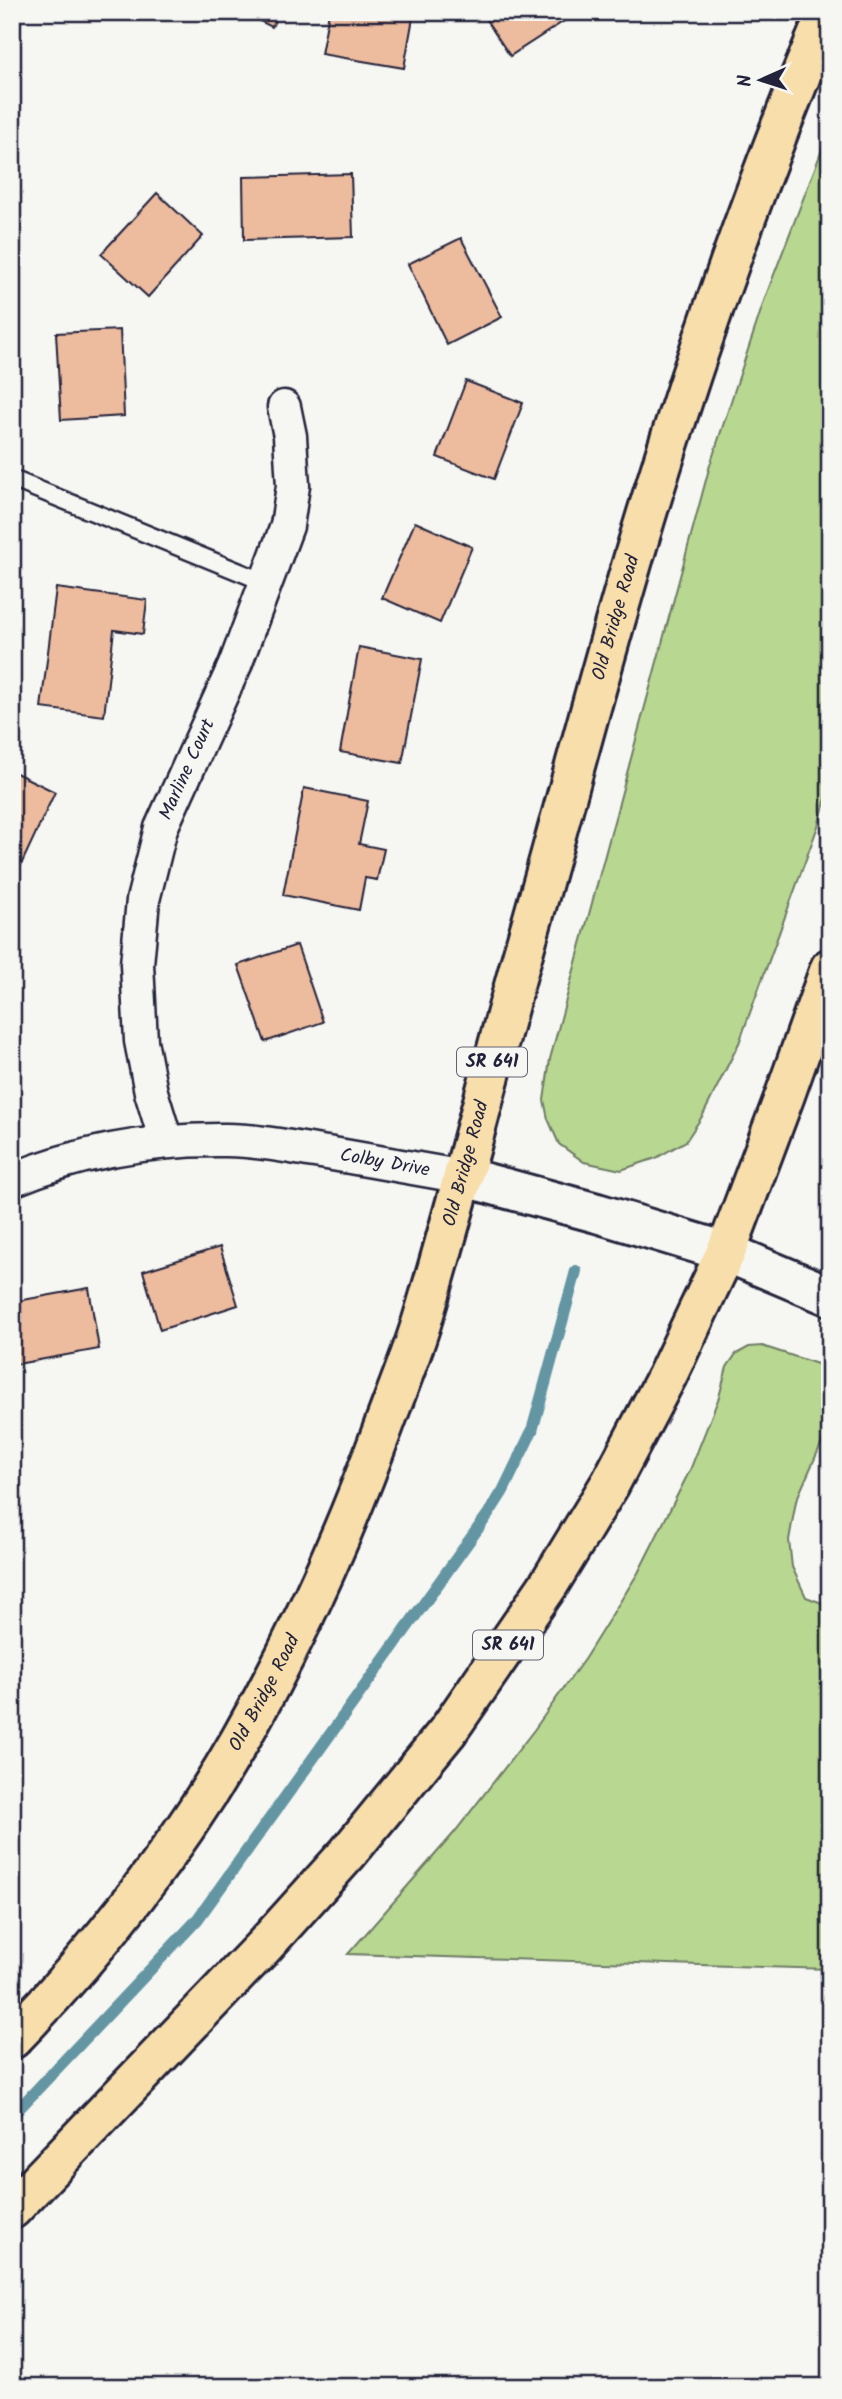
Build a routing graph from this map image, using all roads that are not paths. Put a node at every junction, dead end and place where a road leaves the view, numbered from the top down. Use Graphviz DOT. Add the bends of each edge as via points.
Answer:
graph roads {
  1 [pos="827,12"];
  2 [pos="284,407"];
  3 [pos="12,479"];
  4 [pos="267,583"];
  5 [pos="830,968"];
  6 [pos="166,1141"];
  7 [pos="464,1177"];
  8 [pos="12,1180"];
  9 [pos="726,1252"];
  10 [pos="830,1296"];
  11 [pos="12,2039"];
  12 [pos="12,2209"];
  1 -- 7 [label="main road, Old Bridge Road / SR 641" via="713,308 646,516"];
  2 -- 4 [label="street, Marline Court" via="293,486 287,526"];
  3 -- 4 [label="lane"];
  4 -- 6 [label="street, Marline Court" via="161,828 143,900 136,964 141,1041"];
  5 -- 9 [label="main road, SR 641"];
  6 -- 7 [label="street, Colby Drive" via="255,1143"];
  6 -- 8 [label="street, Colby Drive" via="97,1151"];
  7 -- 9 [label="street, Colby Drive"];
  7 -- 11 [label="main road, Old Bridge Road / SR 641" via="419,1330 365,1478 306,1615 239,1742 188,1822 118,1918"];
  9 -- 10 [label="street, Colby Drive"];
  9 -- 12 [label="main road, SR 641" via="610,1484 549,1584 448,1731 265,1945"];
}
